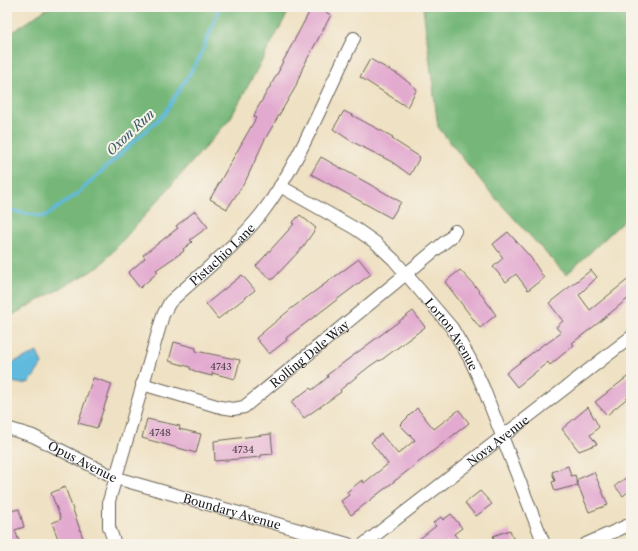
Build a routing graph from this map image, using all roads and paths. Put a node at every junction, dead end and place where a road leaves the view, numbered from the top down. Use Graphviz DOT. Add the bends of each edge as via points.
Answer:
graph roads {
  1 [pos="354,38"];
  2 [pos="280,186"];
  3 [pos="454,231"];
  4 [pos="406,274"];
  5 [pos="631,337"];
  6 [pos="142,384"];
  7 [pos="7,428"];
  8 [pos="503,436"];
  9 [pos="116,478"];
  10 [pos="631,524"];
  11 [pos="115,544"];
  12 [pos="348,544"];
  13 [pos="364,544"];
  14 [pos="544,544"];
  15 [pos="586,544"];
  1 -- 2 [label="street, Pistachio Lane"];
  2 -- 4 [label="street, Lorton Avenue" via="356,228 376,243"];
  2 -- 6 [label="street, Pistachio Lane" via="252,225 170,302 163,315"];
  3 -- 4 [label="street, Rolling Dale Way" via="452,237"];
  4 -- 6 [label="street, Rolling Dale Way" via="244,408 220,407"];
  4 -- 8 [label="street, Lorton Avenue" via="452,328 461,343"];
  5 -- 8 [label="street, Nova Avenue"];
  6 -- 9 [label="street, Pistachio Lane"];
  7 -- 9 [label="street, Opus Avenue" via="33,436"];
  8 -- 13 [label="street, Nova Avenue"];
  8 -- 14 [label="street, Lorton Avenue"];
  9 -- 11 [label="street, Opus Avenue" via="108,511 109,527"];
  9 -- 12 [label="street, Boundary Avenue"];
  10 -- 15 [label="street"];
}
